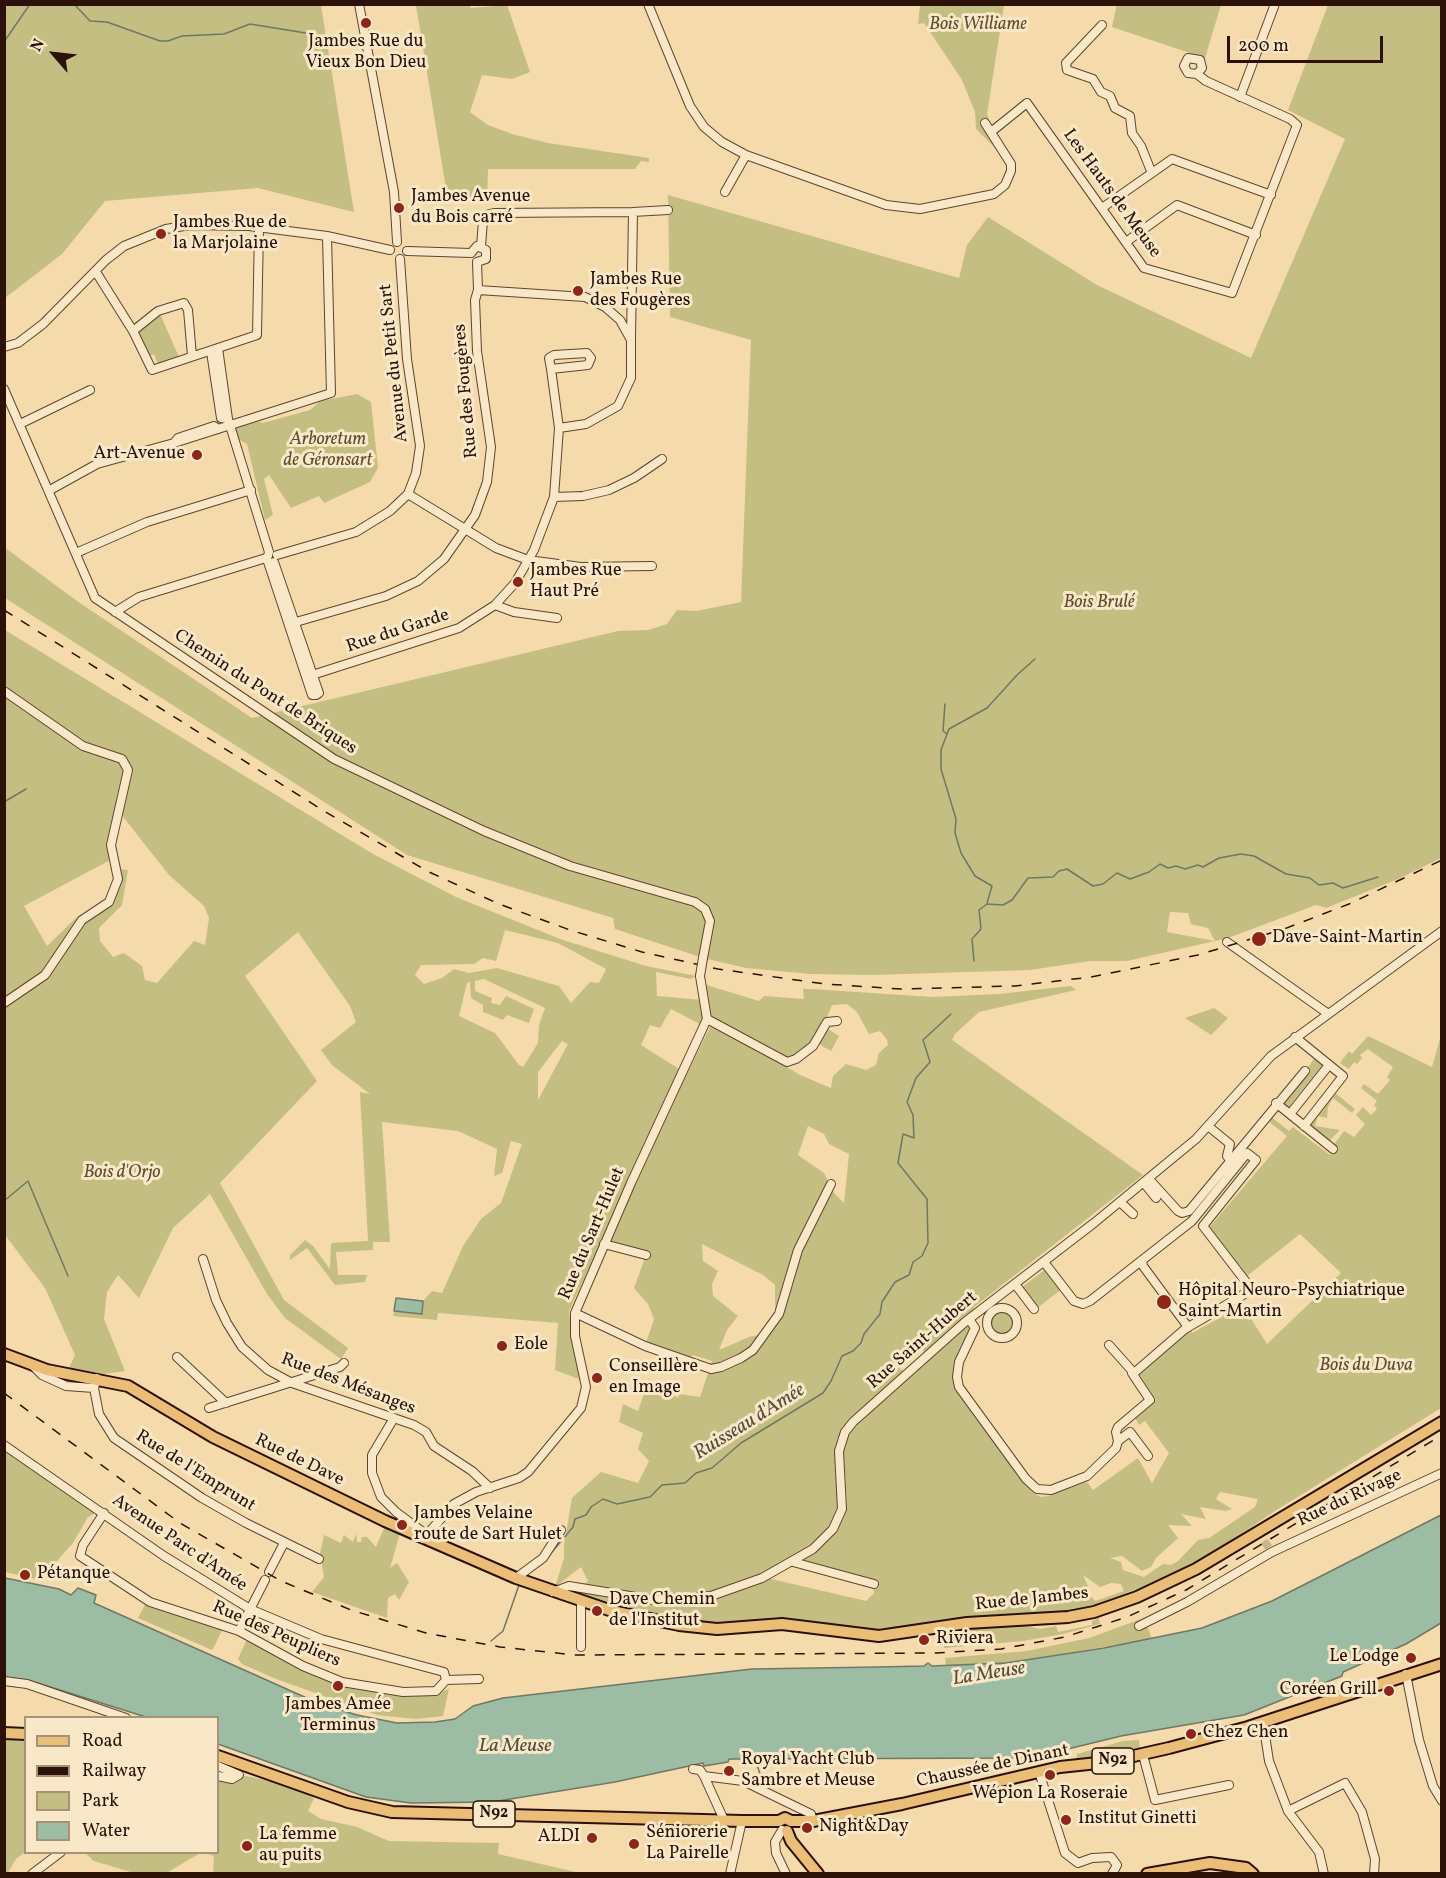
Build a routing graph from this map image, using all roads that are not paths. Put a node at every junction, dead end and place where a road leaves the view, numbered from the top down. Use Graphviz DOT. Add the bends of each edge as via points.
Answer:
graph roads {
  1 [pos="359,4"];
  2 [pos="648,4"];
  3 [pos="1275,4"];
  4 [pos="1102,25"];
  5 [pos="1197,74"];
  6 [pos="1240,97"];
  7 [pos="984,123"];
  8 [pos="991,132"];
  9 [pos="746,155"];
  10 [pos="1151,171"];
  11 [pos="725,192"];
  12 [pos="1271,195"];
  13 [pos="1102,208"];
  14 [pos="668,210"];
  15 [pos="633,212"];
  16 [pos="259,226"];
  17 [pos="1256,235"];
  18 [pos="327,236"];
  19 [pos="397,242"];
  20 [pos="1126,242"];
  21 [pos="481,246"];
  22 [pos="390,250"];
  23 [pos="407,251"];
  24 [pos="471,253"];
  25 [pos="400,259"];
  26 [pos="477,262"];
  27 [pos="96,272"];
  28 [pos="478,290"];
  29 [pos="632,316"];
  30 [pos="620,320"];
  31 [pos="133,331"];
  32 [pos="631,340"];
  33 [pos="4,347"];
  34 [pos="214,350"];
  35 [pos="192,356"];
  36 [pos="551,369"];
  37 [pos="4,389"];
  38 [pos="90,390"];
  39 [pos="229,421"];
  40 [pos="20,424"];
  41 [pos="559,428"];
  42 [pos="662,459"];
  43 [pos="50,490"];
  44 [pos="251,490"];
  45 [pos="408,494"];
  46 [pos="555,497"];
  47 [pos="465,530"];
  48 [pos="76,553"];
  49 [pos="271,558"];
  50 [pos="528,560"];
  51 [pos="652,566"];
  52 [pos="495,605"];
  53 [pos="115,612"];
  54 [pos="557,618"];
  55 [pos="292,624"];
  56 [pos="4,691"];
  57 [pos="1442,931"];
  58 [pos="1227,942"];
  59 [pos="4,1003"];
  60 [pos="1327,1013"];
  61 [pos="707,1019"];
  62 [pos="837,1021"];
  63 [pos="1295,1037"];
  64 [pos="1329,1065"];
  65 [pos="1305,1071"];
  66 [pos="1276,1103"];
  67 [pos="1290,1114"];
  68 [pos="1208,1126"];
  69 [pos="1304,1126"];
  70 [pos="1333,1149"];
  71 [pos="1230,1160"];
  72 [pos="1147,1181"];
  73 [pos="831,1184"];
  74 [pos="1156,1198"];
  75 [pos="1120,1202"];
  76 [pos="1192,1208"];
  77 [pos="1133,1214"];
  78 [pos="1182,1214"];
  79 [pos="1196,1216"];
  80 [pos="1187,1225"];
  81 [pos="1203,1226"];
  82 [pos="604,1244"];
  83 [pos="646,1255"];
  84 [pos="203,1259"];
  85 [pos="1142,1260"];
  86 [pos="1044,1262"];
  87 [pos="1015,1284"];
  88 [pos="1034,1309"];
  89 [pos="575,1313"];
  90 [pos="969,1319"];
  91 [pos="1188,1327"];
  92 [pos="1109,1345"];
  93 [pos="4,1354"];
  94 [pos="177,1357"];
  95 [pos="344,1363"];
  96 [pos="1132,1373"];
  97 [pos="95,1383"];
  98 [pos="292,1383"];
  99 [pos="226,1403"];
  100 [pos="208,1408"];
  101 [pos="394,1418"];
  102 [pos="1442,1422"];
  103 [pos="1118,1441"];
  104 [pos="4,1445"];
  105 [pos="1148,1456"];
  106 [pos="1442,1473"];
  107 [pos="490,1488"];
  108 [pos="104,1513"];
  109 [pos="561,1530"];
  110 [pos="425,1537"];
  111 [pos="284,1543"];
  112 [pos="1266,1543"];
  113 [pos="319,1558"];
  114 [pos="793,1562"];
  115 [pos="269,1572"];
  116 [pos="516,1578"];
  117 [pos="265,1580"];
  118 [pos="874,1584"];
  119 [pos="553,1592"];
  120 [pos="581,1602"];
  121 [pos="250,1609"];
  122 [pos="1139,1626"];
  123 [pos="239,1631"];
  124 [pos="581,1647"];
  125 [pos="1442,1664"];
  126 [pos="1406,1674"];
  127 [pos="479,1679"];
  128 [pos="446,1680"];
  129 [pos="4,1681"];
  130 [pos="120,1716"];
  131 [pos="1263,1722"];
  132 [pos="4,1733"];
  133 [pos="24,1734"];
  134 [pos="1143,1755"];
  135 [pos="219,1756"];
  136 [pos="219,1766"];
  137 [pos="693,1769"];
  138 [pos="1039,1772"];
  139 [pos="219,1776"];
  140 [pos="704,1776"];
  141 [pos="1228,1785"];
  142 [pos="1442,1801"];
  143 [pos="1287,1811"];
  144 [pos="724,1820"];
  145 [pos="742,1821"];
  146 [pos="813,1821"];
  147 [pos="785,1826"];
  148 [pos="58,1854"];
  149 [pos="1252,1873"];
  150 [pos="32,1874"];
  151 [pos="730,1874"];
  152 [pos="786,1874"];
  153 [pos="818,1874"];
  154 [pos="1112,1874"];
  155 [pos="1147,1874"];
  156 [pos="1324,1874"];
  157 [pos="1374,1874"];
  1 -- 19 [label="street" via="394,192"];
  2 -- 9 [label="street" via="690,106 704,127"];
  3 -- 6 [label="street"];
  4 -- 10 [label="street" via="1066,63 1067,70 1093,79 1101,92 1110,96 1115,108 1130,116 1132,133"];
  5 -- 6 [label="street"];
  6 -- 12 [label="street, Les Hauts de Meuse" via="1297,125"];
  7 -- 8 [label="street"];
  8 -- 9 [label="street" via="1011,164 1005,185 994,194 920,209 886,205"];
  8 -- 13 [label="street, Les Hauts de Meuse" via="1027,104"];
  9 -- 11 [label="street"];
  10 -- 12 [label="street" via="1167,160 1178,159"];
  10 -- 13 [label="street"];
  12 -- 17 [label="street, Les Hauts de Meuse"];
  13 -- 20 [label="street, Les Hauts de Meuse"];
  14 -- 15 [label="street"];
  15 -- 21 [label="street" via="494,213 486,215 483,221"];
  15 -- 29 [label="street"];
  16 -- 18 [label="street"];
  16 -- 27 [label="street" via="199,224 166,229 124,246"];
  16 -- 34 [label="street" via="257,335"];
  17 -- 20 [label="street" via="1177,205"];
  17 -- 20 [label="street, Les Hauts de Meuse" via="1232,293 1146,270"];
  18 -- 22 [label="street"];
  18 -- 39 [label="street" via="331,393"];
  19 -- 22 [label="street"];
  19 -- 23 [label="street"];
  21 -- 24 [label="street"];
  21 -- 26 [label="street" via="487,256"];
  22 -- 25 [label="street" via="391,255"];
  23 -- 24 [label="street"];
  23 -- 25 [label="street"];
  24 -- 26 [label="street"];
  25 -- 45 [label="street, Avenue du Petit Sart" via="407,359 420,446"];
  26 -- 28 [label="street, Rue des Fougères"];
  27 -- 31 [label="street"];
  27 -- 33 [label="street" via="44,324 18,343"];
  28 -- 30 [label="street" via="585,297"];
  28 -- 47 [label="street, Rue des Fougères" via="477,351 491,447 483,496"];
  29 -- 30 [label="street"];
  29 -- 32 [label="street"];
  30 -- 32 [label="street"];
  31 -- 35 [label="street" via="152,370"];
  31 -- 35 [label="street" via="158,311 184,303"];
  32 -- 41 [label="street" via="631,378 618,406 586,424"];
  34 -- 35 [label="street"];
  34 -- 39 [label="street" via="221,418"];
  36 -- 36 [label="street" via="588,365 591,358 587,353 554,355 549,358"];
  36 -- 41 [label="street, Rue du Garde"];
  37 -- 40 [label="street, Chemin du Pont de Briques"];
  38 -- 40 [label="street"];
  39 -- 43 [label="street" via="218,428 214,426 97,464"];
  39 -- 44 [label="street"];
  40 -- 43 [label="street, Chemin du Pont de Briques"];
  41 -- 46 [label="street, Rue du Garde"];
  42 -- 46 [label="street" via="609,490"];
  43 -- 48 [label="street, Chemin du Pont de Briques"];
  44 -- 48 [label="street" via="147,522"];
  44 -- 49 [label="street"];
  45 -- 47 [label="street"];
  45 -- 49 [label="street, Avenue du Petit Sart" via="390,512 356,532"];
  46 -- 50 [label="street, Rue du Garde"];
  47 -- 50 [label="street"];
  47 -- 55 [label="street, Rue des Fougères" via="444,559 404,589"];
  48 -- 53 [label="street, Chemin du Pont de Briques" via="95,598"];
  49 -- 53 [label="street, Avenue du Petit Sart" via="139,597"];
  49 -- 55 [label="street"];
  50 -- 51 [label="street" via="581,567"];
  50 -- 52 [label="street, Rue du Garde" via="515,583"];
  52 -- 54 [label="street"];
  52 -- 55 [label="street, Rue du Garde" via="459,628 309,676"];
  53 -- 61 [label="street, Chemin du Pont de Briques, bridge" via="334,759 484,831 570,866 695,902 705,909 710,921 700,976"];
  56 -- 59 [label="street" via="83,746 122,759 128,770 111,845 118,879 109,902 82,920 45,975"];
  57 -- 60 [label="street, Rue Saint-Hubert"];
  58 -- 60 [label="street"];
  60 -- 63 [label="street, Rue Saint-Hubert"];
  61 -- 62 [label="street" via="787,1062 813,1046 826,1022"];
  61 -- 82 [label="street, Rue du Sart-Hulet"];
  63 -- 64 [label="street"];
  63 -- 68 [label="street, Rue Saint-Hubert" via="1264,1063"];
  64 -- 67 [label="street"];
  64 -- 69 [label="street" via="1343,1076"];
  65 -- 66 [label="street"];
  66 -- 67 [label="street"];
  66 -- 71 [label="street"];
  67 -- 69 [label="street"];
  68 -- 71 [label="street" via="1230,1144"];
  68 -- 72 [label="street, Rue Saint-Hubert"];
  69 -- 70 [label="street"];
  71 -- 76 [label="street"];
  72 -- 74 [label="street"];
  72 -- 75 [label="street, Rue Saint-Hubert"];
  72 -- 78 [label="street"];
  73 -- 89 [label="street" via="798,1250 779,1314 753,1350 721,1367 711,1369 645,1346"];
  75 -- 77 [label="street"];
  75 -- 86 [label="street, Rue Saint-Hubert"];
  76 -- 78 [label="street"];
  76 -- 79 [label="street"];
  78 -- 80 [label="street"];
  79 -- 80 [label="street"];
  79 -- 81 [label="street"];
  79 -- 81 [label="street" via="1247,1153 1256,1160"];
  80 -- 85 [label="street"];
  81 -- 91 [label="street" via="1247,1289 1237,1301"];
  82 -- 83 [label="street"];
  82 -- 89 [label="street, Rue du Sart-Hulet"];
  84 -- 98 [label="street, Rue des Mésanges" via="216,1300 242,1347 268,1370"];
  85 -- 86 [label="street" via="1083,1304 1074,1301"];
  85 -- 91 [label="street"];
  86 -- 87 [label="street, Rue Saint-Hubert"];
  87 -- 88 [label="street"];
  87 -- 90 [label="street, Rue Saint-Hubert" via="990,1308"];
  89 -- 107 [label="street, Rue du Sart-Hulet" via="575,1336 586,1387 581,1408 528,1472"];
  90 -- 103 [label="street" via="975,1328 959,1362 959,1387 1031,1485 1051,1490 1087,1476 1116,1448"];
  90 -- 114 [label="street, Rue Saint-Hubert" via="845,1432 839,1451 844,1500 840,1516 824,1540"];
  91 -- 96 [label="street"];
  92 -- 96 [label="street"];
  93 -- 97 [label="main road, Rue de Dave"];
  94 -- 99 [label="street"];
  95 -- 98 [label="street"];
  96 -- 103 [label="street" via="1150,1400 1118,1427"];
  97 -- 110 [label="main road, Rue de Dave" via="136,1389 197,1429"];
  97 -- 111 [label="street, Rue de l'Emprunt" via="99,1414 114,1438 202,1498"];
  98 -- 99 [label="street"];
  98 -- 101 [label="street, Rue des Mésanges"];
  99 -- 100 [label="street"];
  101 -- 107 [label="street, Rue des Mésanges" via="426,1432 434,1446"];
  101 -- 110 [label="street" via="372,1455 372,1473 381,1497"];
  102 -- 112 [label="main road, Rue de Jambes"];
  103 -- 105 [label="street" via="1130,1432"];
  104 -- 108 [label="street, Avenue Parc d'Amée"];
  106 -- 112 [label="street, Rue du Rivage"];
  107 -- 110 [label="street, Rue du Sart-Hulet" via="454,1504"];
  108 -- 121 [label="street, Avenue Parc d'Amée"];
  108 -- 123 [label="street, Rue des Peupliers" via="82,1545 80,1556 150,1602"];
  109 -- 116 [label="street" via="543,1558"];
  110 -- 116 [label="main road, Rue de Dave"];
  111 -- 113 [label="street, Rue de l'Emprunt"];
  111 -- 115 [label="street"];
  112 -- 120 [label="main road, Rue de Jambes" via="1117,1605 1068,1617 968,1623 879,1636 782,1624 700,1628"];
  112 -- 122 [label="street, Rue du Rivage" via="1187,1602"];
  114 -- 118 [label="street"];
  114 -- 119 [label="street, Rue Saint-Hubert" via="711,1596 654,1600 569,1586"];
  116 -- 119 [label="main road, Rue de Dave"];
  117 -- 121 [label="street"];
  119 -- 120 [label="main road, Rue de Dave"];
  120 -- 124 [label="street"];
  121 -- 123 [label="street"];
  121 -- 128 [label="street, Avenue Parc d'Amée" via="321,1640 444,1672"];
  123 -- 128 [label="street, Rue des Peupliers" via="342,1682 403,1692 436,1691"];
  125 -- 126 [label="main road, Chaussée de Dinant / N92"];
  126 -- 131 [label="main road, Chaussée de Dinant / N92"];
  126 -- 142 [label="street" via="1419,1740 1433,1786"];
  127 -- 128 [label="street"];
  129 -- 130 [label="street" via="48,1690"];
  131 -- 134 [label="main road, Chaussée de Dinant / N92"];
  131 -- 143 [label="street" via="1269,1761"];
  132 -- 133 [label="main road"];
  134 -- 138 [label="main road, Chaussée de Dinant / N92"];
  134 -- 141 [label="street" via="1155,1800"];
  135 -- 144 [label="main road, Chaussée de Dinant / N92" via="348,1802 392,1812"];
  136 -- 139 [label="street" via="239,1774 232,1779"];
  137 -- 140 [label="street"];
  138 -- 146 [label="main road, Chaussée de Dinant / N92"];
  138 -- 154 [label="street" via="1065,1853 1078,1863 1111,1857 1117,1865"];
  140 -- 144 [label="street"];
  140 -- 146 [label="street" via="743,1781 811,1814"];
  143 -- 156 [label="street" via="1319,1852"];
  143 -- 157 [label="street" via="1345,1784 1362,1812 1375,1859"];
  144 -- 145 [label="main road, Chaussée de Dinant / N92"];
  145 -- 147 [label="main road, Chaussée de Dinant / N92"];
  145 -- 151 [label="street"];
  146 -- 147 [label="main road, Chaussée de Dinant / N92"];
  147 -- 152 [label="street" via="775,1842"];
  147 -- 153 [label="main road" via="791,1841"];
  148 -- 150 [label="street"];
  149 -- 155 [label="main road" via="1246,1868 1210,1863"];
}
